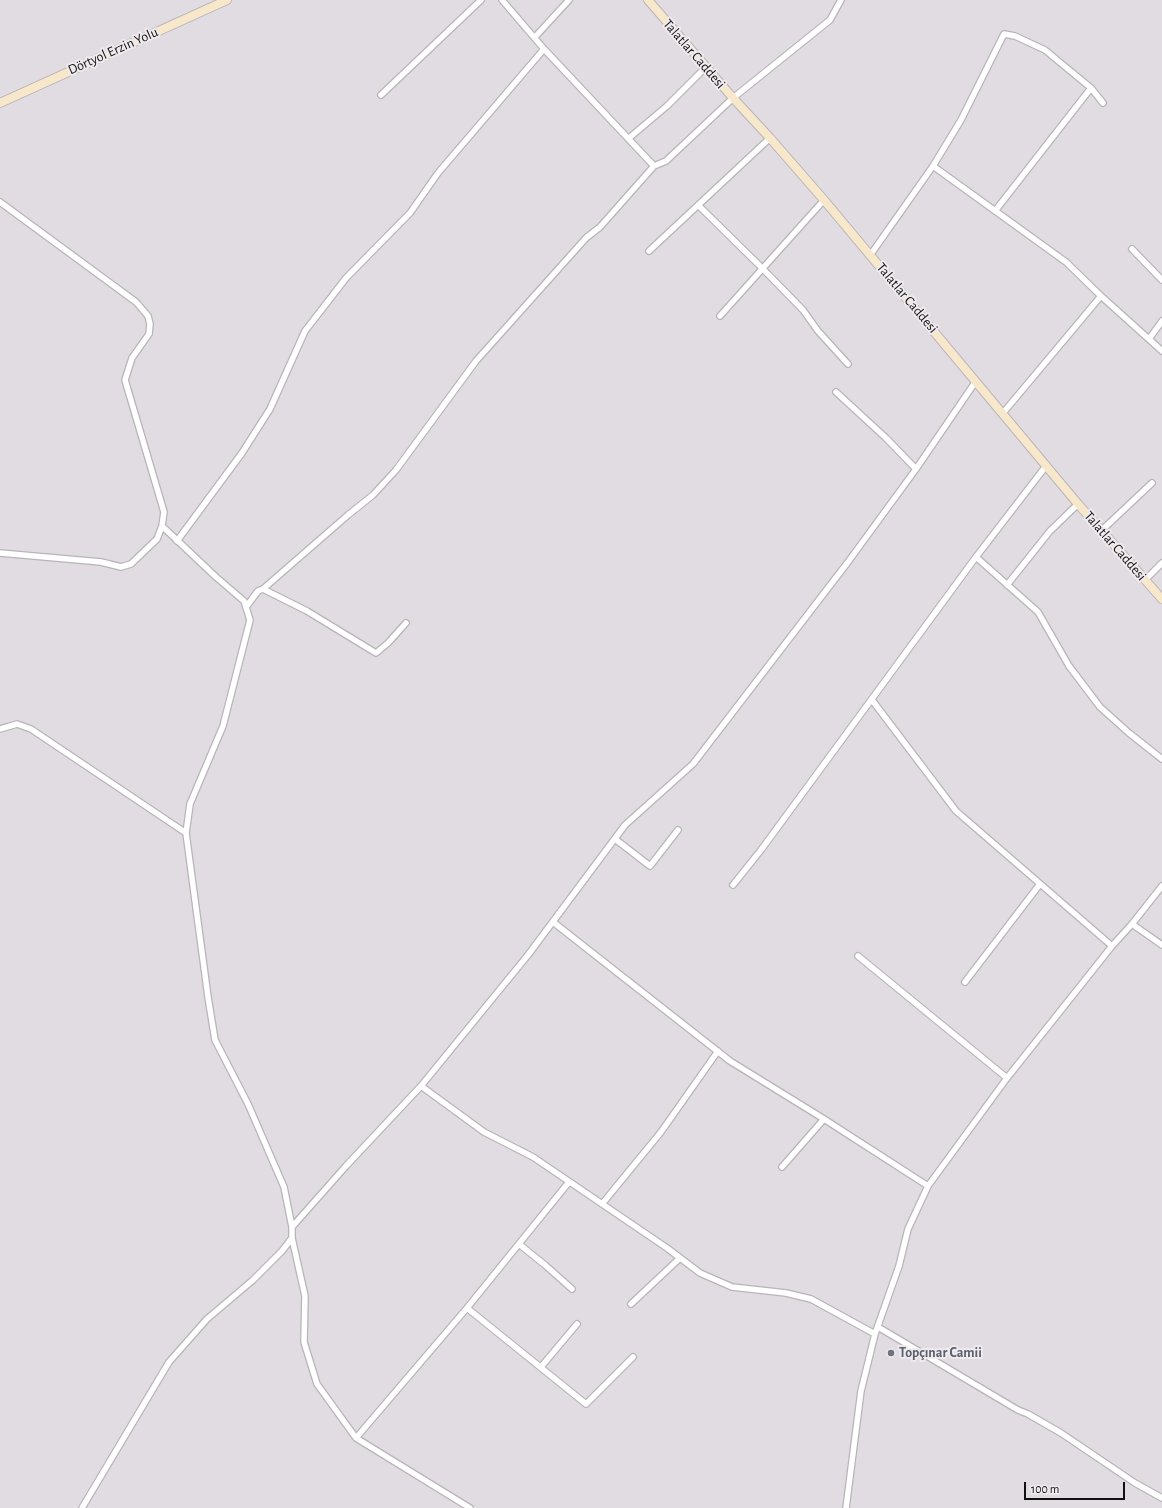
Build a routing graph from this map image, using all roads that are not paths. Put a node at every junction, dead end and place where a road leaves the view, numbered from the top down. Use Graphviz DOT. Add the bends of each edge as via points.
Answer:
graph roads {
  1 [pos="227,0"];
  2 [pos="481,0"];
  3 [pos="502,0"];
  4 [pos="569,0"];
  5 [pos="648,0"];
  6 [pos="841,0"];
  7 [pos="534,37"];
  8 [pos="544,49"];
  9 [pos="706,67"];
  10 [pos="1091,88"];
  11 [pos="381,95"];
  12 [pos="733,98"];
  13 [pos="0,103"];
  14 [pos="1103,103"];
  15 [pos="629,138"];
  16 [pos="770,138"];
  17 [pos="654,166"];
  18 [pos="933,166"];
  19 [pos="824,200"];
  20 [pos="0,202"];
  21 [pos="698,206"];
  22 [pos="995,211"];
  23 [pos="1132,249"];
  24 [pos="649,251"];
  25 [pos="871,254"];
  26 [pos="762,268"];
  27 [pos="1162,280"];
  28 [pos="1101,296"];
  29 [pos="720,316"];
  30 [pos="1162,321"];
  31 [pos="1149,339"];
  32 [pos="1162,351"];
  33 [pos="848,364"];
  34 [pos="976,381"];
  35 [pos="836,392"];
  36 [pos="1003,413"];
  37 [pos="1046,466"];
  38 [pos="916,469"];
  39 [pos="1152,483"];
  40 [pos="1078,504"];
  41 [pos="162,526"];
  42 [pos="1101,531"];
  43 [pos="177,541"];
  44 [pos="0,553"];
  45 [pos="976,557"];
  46 [pos="1162,563"];
  47 [pos="1145,580"];
  48 [pos="1006,585"];
  49 [pos="263,589"];
  50 [pos="1162,599"];
  51 [pos="246,607"];
  52 [pos="406,623"];
  53 [pos="872,700"];
  54 [pos="0,729"];
  55 [pos="1162,759"];
  56 [pos="678,830"];
  57 [pos="186,833"];
  58 [pos="615,839"];
  59 [pos="1040,884"];
  60 [pos="733,885"];
  61 [pos="1162,886"];
  62 [pos="553,922"];
  63 [pos="1132,924"];
  64 [pos="1162,944"];
  65 [pos="1112,946"];
  66 [pos="858,956"];
  67 [pos="965,982"];
  68 [pos="718,1051"];
  69 [pos="1007,1078"];
  70 [pos="421,1086"];
  71 [pos="824,1119"];
  72 [pos="782,1166"];
  73 [pos="569,1182"];
  74 [pos="928,1186"];
  75 [pos="602,1204"];
  76 [pos="292,1227"];
  77 [pos="292,1238"];
  78 [pos="519,1244"];
  79 [pos="680,1258"];
  80 [pos="572,1289"];
  81 [pos="632,1304"];
  82 [pos="468,1308"];
  83 [pos="577,1324"];
  84 [pos="878,1327"];
  85 [pos="875,1334"];
  86 [pos="633,1357"];
  87 [pos="540,1367"];
  88 [pos="356,1438"];
  89 [pos="1162,1498"];
  90 [pos="82,1508"];
  91 [pos="470,1508"];
  92 [pos="846,1508"];
  1 -- 13 [label="street, Dörtyol Erzin Yolu"];
  2 -- 11 [label="street"];
  3 -- 7 [label="street"];
  4 -- 7 [label="street"];
  5 -- 9 [label="street, Talatlar Caddesi"];
  6 -- 12 [label="street" via="830,20"];
  7 -- 8 [label="street"];
  8 -- 15 [label="street"];
  8 -- 43 [label="street" via="438,173 410,213 346,278 305,331 270,409 242,453"];
  9 -- 12 [label="street, Talatlar Caddesi"];
  9 -- 15 [label="street" via="667,106"];
  10 -- 14 [label="street"];
  10 -- 18 [label="street" via="1045,50 1015,36 1004,34 961,120"];
  10 -- 22 [label="street"];
  12 -- 16 [label="street, Talatlar Caddesi"];
  12 -- 17 [label="street" via="666,161"];
  15 -- 17 [label="street"];
  16 -- 19 [label="street, Talatlar Caddesi"];
  16 -- 21 [label="street"];
  17 -- 49 [label="street" via="476,361 396,470 373,495"];
  18 -- 22 [label="street"];
  18 -- 25 [label="street"];
  19 -- 25 [label="street, Talatlar Caddesi"];
  19 -- 26 [label="street"];
  20 -- 41 [label="street" via="136,302 148,316 149,334 132,358 125,380 164,512"];
  21 -- 24 [label="street"];
  21 -- 26 [label="street"];
  22 -- 28 [label="street" via="1066,262"];
  23 -- 27 [label="street"];
  25 -- 34 [label="street, Talatlar Caddesi"];
  26 -- 29 [label="street"];
  26 -- 33 [label="street" via="803,310"];
  28 -- 31 [label="street"];
  28 -- 36 [label="street"];
  30 -- 31 [label="street"];
  31 -- 32 [label="street"];
  34 -- 36 [label="street, Talatlar Caddesi"];
  34 -- 38 [label="street"];
  35 -- 38 [label="street"];
  36 -- 37 [label="street, Talatlar Caddesi"];
  37 -- 40 [label="street, Talatlar Caddesi"];
  37 -- 45 [label="street"];
  38 -- 58 [label="street" via="693,764 626,825"];
  39 -- 42 [label="street"];
  40 -- 42 [label="street, Talatlar Caddesi"];
  40 -- 48 [label="street" via="1050,531"];
  41 -- 43 [label="street"];
  41 -- 44 [label="street" via="157,539 131,564 121,567 100,562"];
  42 -- 47 [label="street, Talatlar Caddesi"];
  43 -- 51 [label="street" via="244,601"];
  45 -- 48 [label="street"];
  45 -- 53 [label="street"];
  46 -- 47 [label="street"];
  47 -- 50 [label="street, Talatlar Caddesi"];
  48 -- 55 [label="street" via="1038,612 1069,666 1100,706"];
  49 -- 51 [label="street" via="258,591"];
  49 -- 52 [label="street" via="307,610 376,653"];
  51 -- 57 [label="street" via="250,620 223,726 190,804"];
  53 -- 59 [label="street" via="956,811"];
  53 -- 60 [label="street" via="762,850"];
  54 -- 57 [label="street" via="17,724 31,729"];
  56 -- 58 [label="street" via="650,866"];
  57 -- 76 [label="street" via="215,1040 248,1104 284,1187"];
  58 -- 62 [label="street"];
  59 -- 65 [label="street"];
  59 -- 67 [label="street"];
  61 -- 63 [label="street"];
  62 -- 68 [label="street"];
  62 -- 70 [label="street"];
  63 -- 64 [label="street"];
  63 -- 65 [label="street"];
  65 -- 69 [label="street"];
  66 -- 69 [label="street"];
  68 -- 71 [label="street"];
  68 -- 75 [label="street" via="661,1132"];
  69 -- 74 [label="street"];
  70 -- 73 [label="street" via="484,1132 532,1157"];
  70 -- 76 [label="street"];
  71 -- 72 [label="street"];
  71 -- 74 [label="street"];
  73 -- 75 [label="street"];
  73 -- 78 [label="street"];
  74 -- 84 [label="street" via="908,1229 899,1266"];
  75 -- 79 [label="street"];
  76 -- 77 [label="street"];
  77 -- 88 [label="street" via="305,1296 304,1342 317,1384"];
  77 -- 90 [label="street" via="253,1280 207,1319 169,1362"];
  78 -- 80 [label="street"];
  78 -- 82 [label="street"];
  79 -- 81 [label="street"];
  79 -- 85 [label="street" via="700,1273 732,1287 786,1293 811,1299"];
  82 -- 87 [label="street"];
  82 -- 88 [label="street"];
  83 -- 87 [label="street"];
  84 -- 85 [label="street"];
  84 -- 89 [label="street" via="1061,1433"];
  85 -- 92 [label="street" via="861,1391"];
  86 -- 87 [label="street" via="586,1404"];
  88 -- 91 [label="street"];
}
